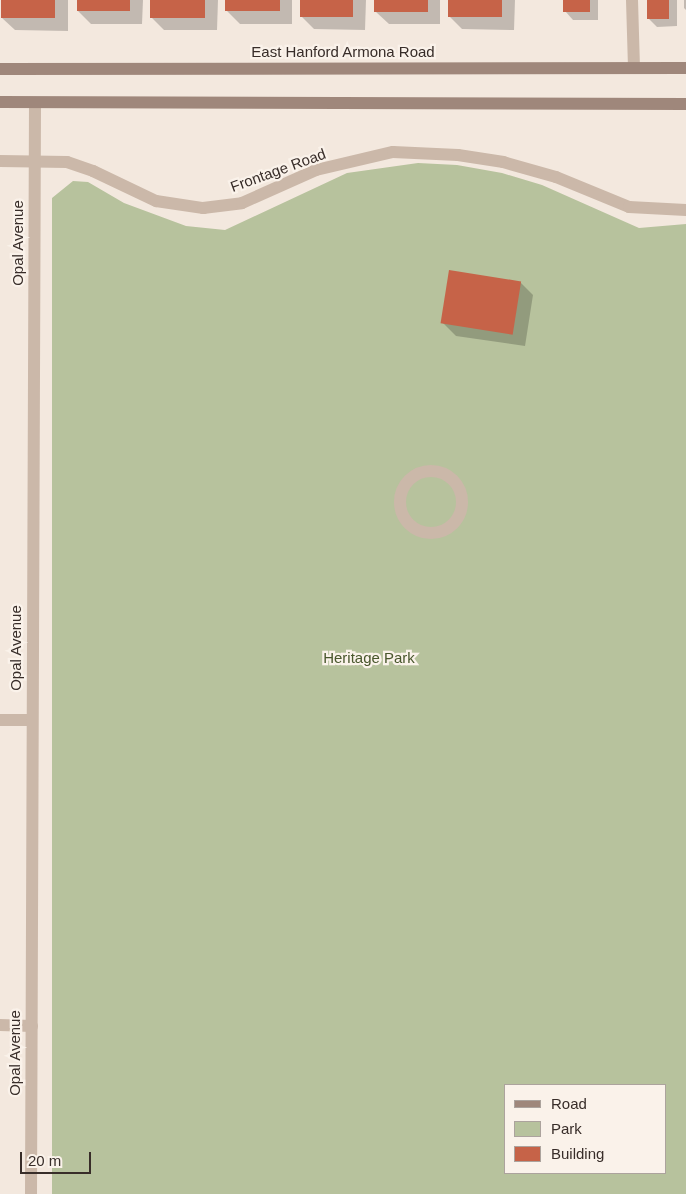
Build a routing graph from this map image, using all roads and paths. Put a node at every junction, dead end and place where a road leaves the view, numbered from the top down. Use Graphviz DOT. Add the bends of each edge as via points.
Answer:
graph roads {
  1 [pos="632,0"];
  2 [pos="634,68"];
  3 [pos="686,68"];
  4 [pos="0,69"];
  5 [pos="0,102"];
  6 [pos="35,102"];
  7 [pos="686,104"];
  8 [pos="36,160"];
  9 [pos="0,161"];
  10 [pos="686,210"];
  11 [pos="462,508"];
  12 [pos="0,720"];
  13 [pos="32,720"];
  14 [pos="0,1025"];
  15 [pos="32,1026"];
  16 [pos="31,1194"];
  1 -- 2 [label="street"];
  2 -- 3 [label="main road, East Hanford Armona Road"];
  2 -- 4 [label="main road, East Hanford Armona Road"];
  5 -- 6 [label="main road"];
  6 -- 7 [label="main road"];
  6 -- 8 [label="street, Opal Avenue"];
  8 -- 9 [label="street, Frontage Road"];
  8 -- 10 [label="street, Frontage Road" via="67,162 156,201 203,208 242,203 316,170 393,152 458,155 503,162 556,177 629,207"];
  8 -- 13 [label="street, Opal Avenue"];
  11 -- 11 [label="street" via="463,498 455,482 439,472 421,473 411,478 400,502 405,520 420,531 438,533 459,517"];
  12 -- 13 [label="street"];
  13 -- 15 [label="street, Opal Avenue"];
  14 -- 15 [label="street"];
  15 -- 16 [label="street, Opal Avenue"];
}
